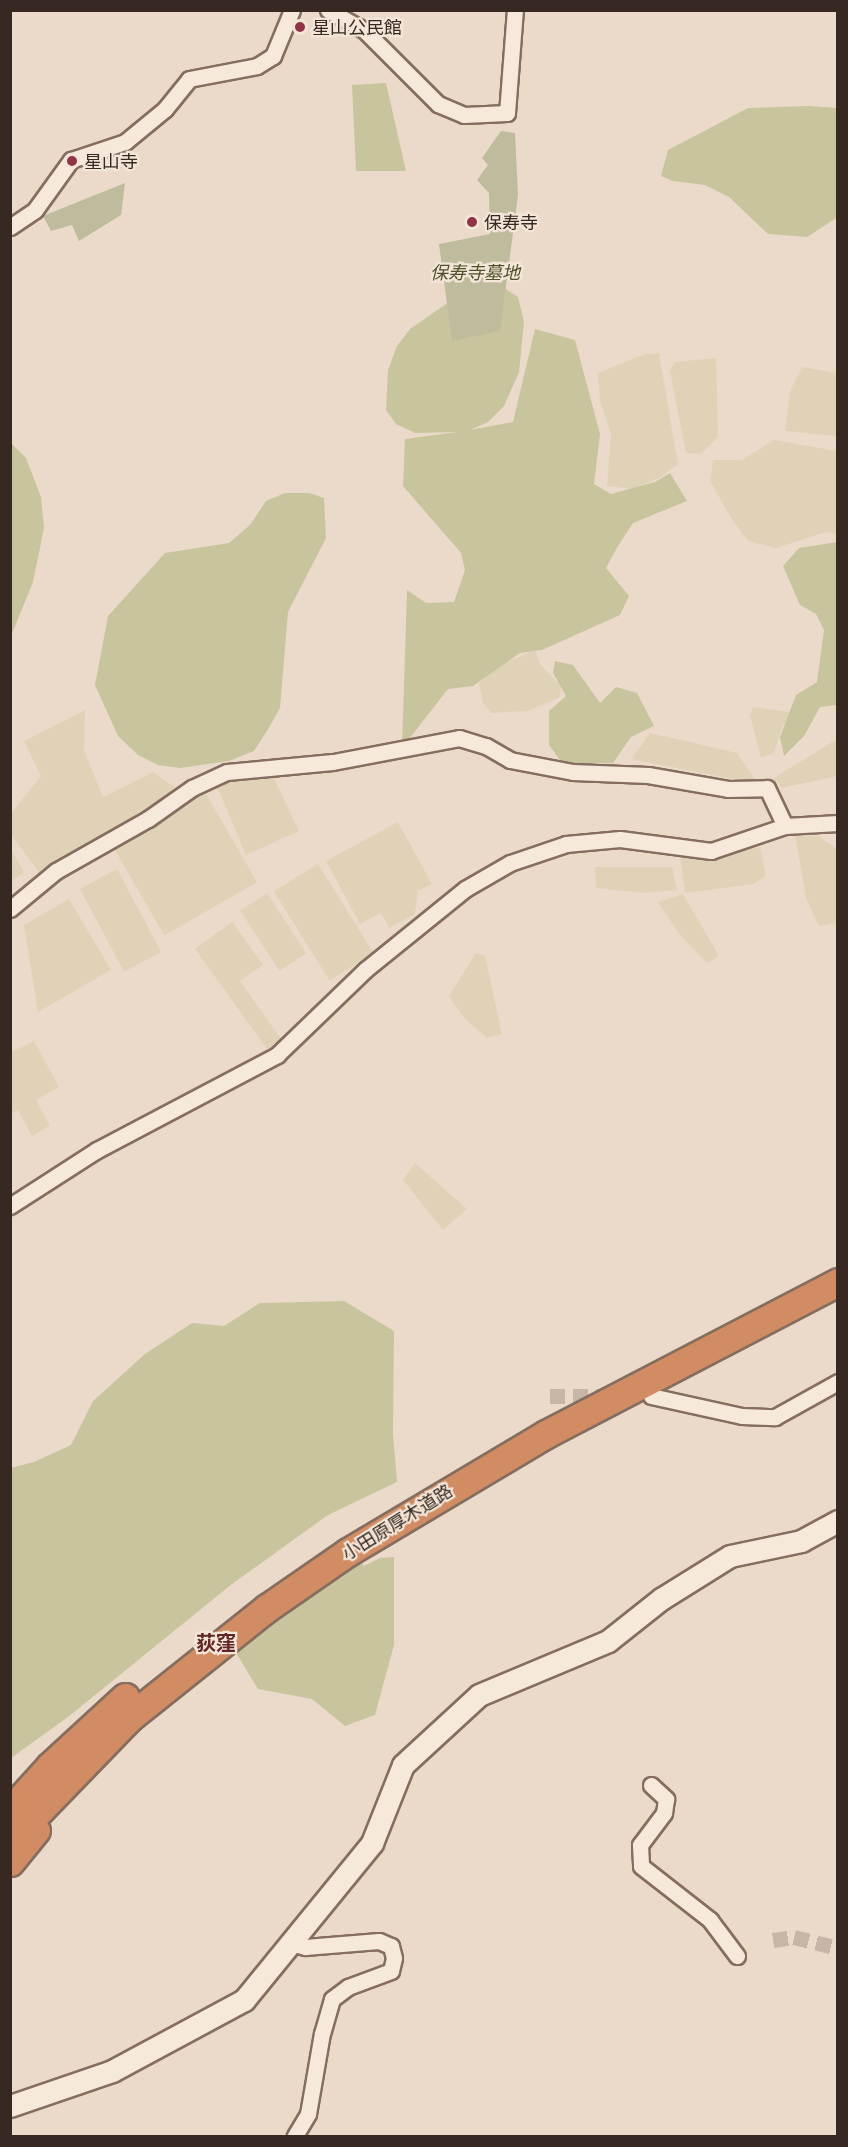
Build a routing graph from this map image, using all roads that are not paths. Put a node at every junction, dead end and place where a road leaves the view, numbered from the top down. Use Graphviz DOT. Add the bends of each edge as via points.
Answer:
graph roads {
  1 [pos="292,10"];
  2 [pos="328,10"];
  3 [pos="515,10"];
  4 [pos="10,227"];
  5 [pos="837,823"];
  6 [pos="784,826"];
  7 [pos="10,909"];
  8 [pos="10,1206"];
  9 [pos="837,1262"];
  10 [pos="837,1282"];
  11 [pos="737,1324"];
  12 [pos="837,1382"];
  13 [pos="651,1396"];
  14 [pos="837,1521"];
  15 [pos="129,1718"];
  16 [pos="651,1785"];
  17 [pos="10,1810"];
  18 [pos="10,1841"];
  19 [pos="10,1862"];
  20 [pos="291,1943"];
  21 [pos="737,1956"];
  22 [pos="10,2106"];
  23 [pos="295,2136"];
  1 -- 4 [label="street" via="273,56 257,66 189,79 165,109 125,142 71,160 35,210"];
  2 -- 3 [label="street" via="364,30 438,104 464,115 507,113"];
  5 -- 6 [label="street"];
  6 -- 7 [label="street" via="767,788 728,789 648,775 573,772 510,760 486,746 459,738 333,762 227,772 192,788 148,819 56,871"];
  6 -- 8 [label="street" via="711,851 620,839 566,844 510,863 465,890 365,970 277,1055 97,1150"];
  9 -- 11 [label="highway, 小田原厚木道路"];
  10 -- 11 [label="highway, 小田原厚木道路"];
  11 -- 15 [label="highway, 小田原厚木道路" via="348,1552 267,1608"];
  11 -- 17 [label="highway, 小田原厚木道路" via="454,1465 304,1560 125,1697 50,1766"];
  12 -- 13 [label="street" via="775,1417 742,1416"];
  14 -- 20 [label="street" via="801,1541 730,1556 661,1599 608,1641 479,1695 403,1765 372,1843"];
  15 -- 18 [label="highway, 小田原厚木道路"];
  15 -- 19 [label="highway"];
  16 -- 21 [label="street" via="666,1799 664,1813 640,1845 641,1866 710,1920"];
  20 -- 22 [label="street" via="252,1991 234,2006 112,2072"];
  20 -- 23 [label="street" via="305,1947 379,1941 391,1946 394,1958 391,1971 348,1987 332,1998 308,2114"];
}
